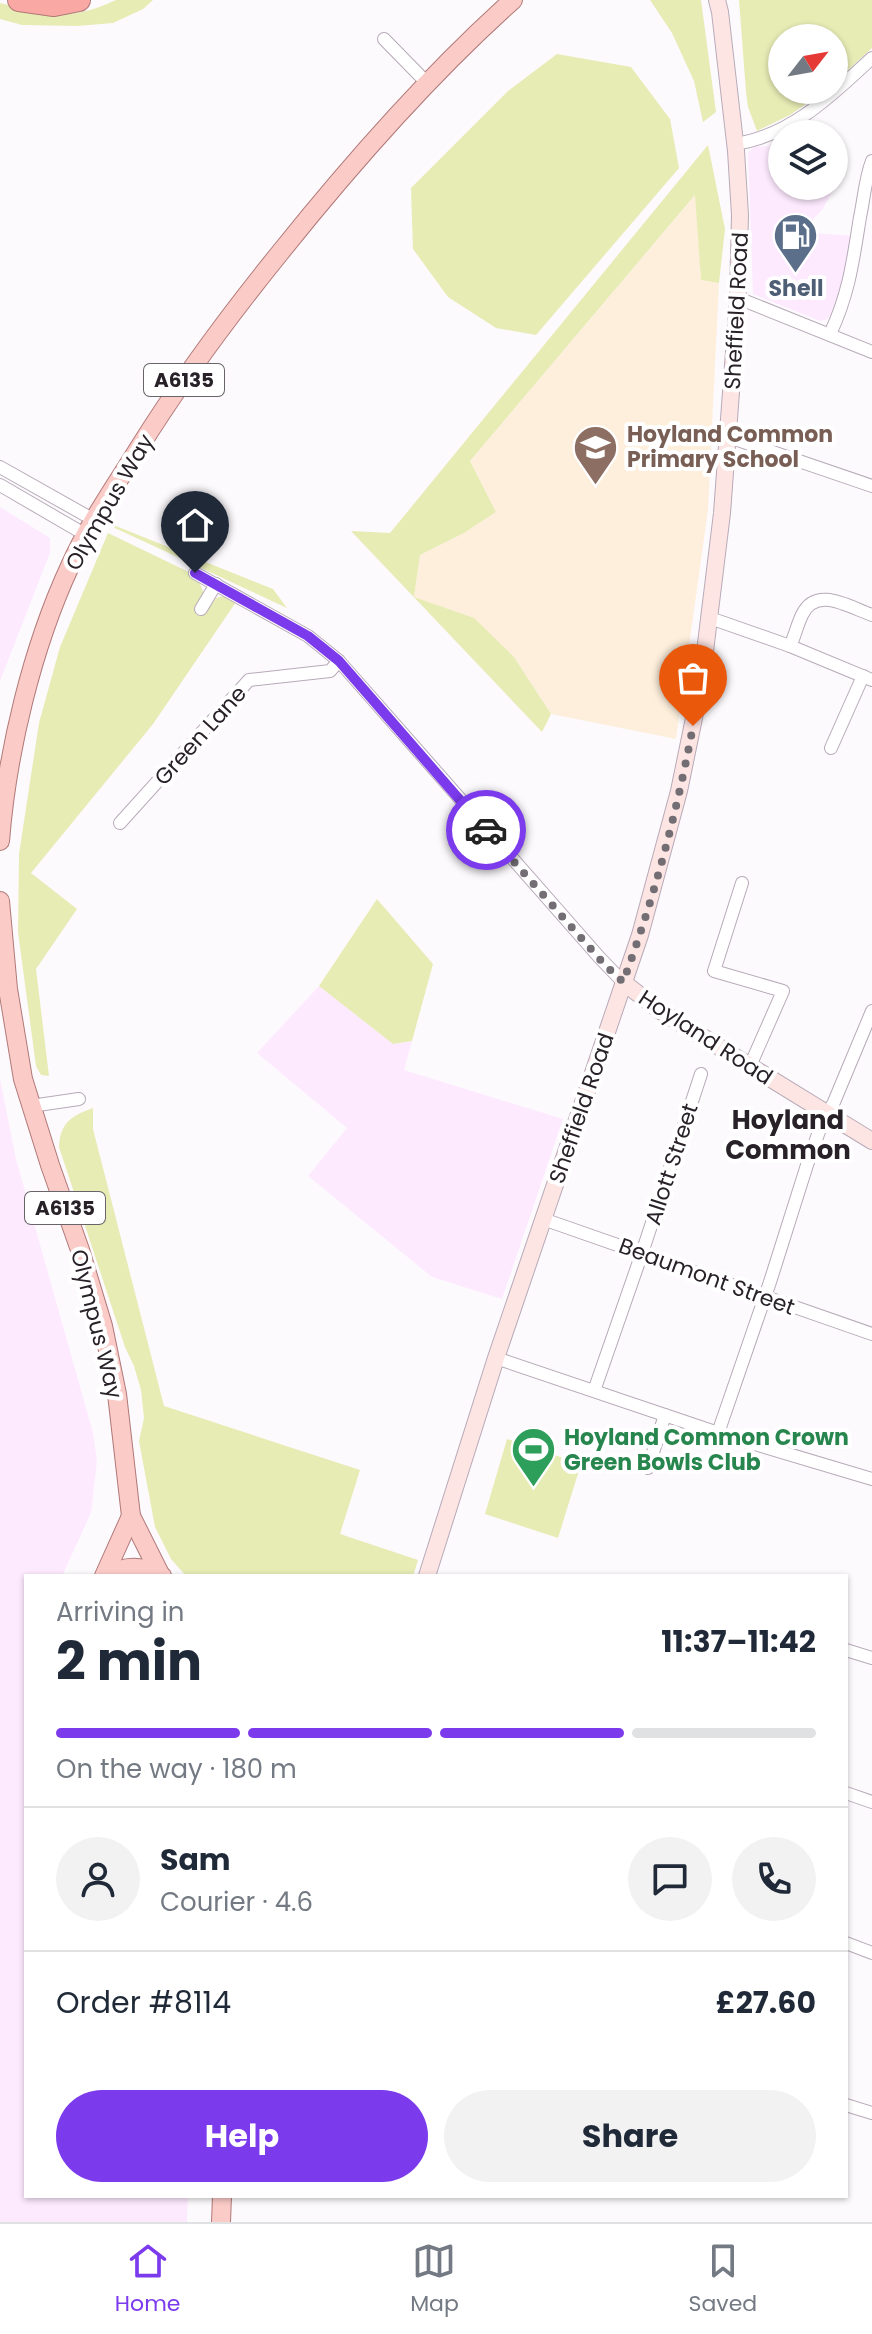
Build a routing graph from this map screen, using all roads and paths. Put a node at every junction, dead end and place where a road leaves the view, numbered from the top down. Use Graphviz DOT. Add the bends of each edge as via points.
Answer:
graph roads {
  1 [pos="19,0"];
  2 [pos="79,0"];
  3 [pos="513,0"];
  4 [pos="720,4"];
  5 [pos="384,39"];
  6 [pos="872,58"];
  7 [pos="427,83"];
  8 [pos="735,144"];
  9 [pos="872,161"];
  10 [pos="738,298"];
  11 [pos="830,334"];
  12 [pos="872,352"];
  13 [pos="729,437"];
  14 [pos="0,467"];
  15 [pos="0,485"];
  16 [pos="872,486"];
  17 [pos="90,528"];
  18 [pos="195,573"];
  19 [pos="216,584"];
  20 [pos="201,609"];
  21 [pos="872,615"];
  22 [pos="710,618"];
  23 [pos="790,646"];
  24 [pos="339,661"];
  25 [pos="868,678"];
  26 [pos="831,748"];
  27 [pos="120,823"];
  28 [pos="0,841"];
  29 [pos="742,883"];
  30 [pos="0,901"];
  31 [pos="623,982"];
  32 [pos="872,1011"];
  33 [pos="750,1066"];
  34 [pos="701,1074"];
  35 [pos="79,1099"];
  36 [pos="31,1106"];
  37 [pos="828,1114"];
  38 [pos="872,1141"];
  39 [pos="543,1219"];
  40 [pos="642,1253"];
  41 [pos="765,1297"];
  42 [pos="872,1334"];
  43 [pos="496,1358"];
  44 [pos="594,1391"];
  45 [pos="665,1415"];
  46 [pos="718,1433"];
  47 [pos="648,1468"];
  48 [pos="872,1479"];
  49 [pos="131,1516"];
  50 [pos="107,1574"];
  51 [pos="110,1574"];
  52 [pos="159,1574"];
  53 [pos="160,1574"];
  54 [pos="428,1574"];
  55 [pos="848,1651"];
  56 [pos="872,1658"];
  57 [pos="848,1794"];
  58 [pos="872,1802"];
  59 [pos="848,1944"];
  60 [pos="872,1953"];
  61 [pos="848,2106"];
  62 [pos="872,2113"];
  63 [pos="222,2198"];
  64 [pos="221,2222"];
  1 -- 2 [label="highway" via="54,5"];
  3 -- 7 [label="main road, Olympus Way / A6135"];
  4 -- 8 [label="main road, Sheffield Road"];
  5 -- 7 [label="street"];
  6 -- 8 [label="street" via="820,105 777,130"];
  7 -- 17 [label="main road, Olympus Way / A6135" via="324,198 230,315 162,410"];
  8 -- 10 [label="main road, Sheffield Road"];
  9 -- 11 [label="street" via="849,285"];
  10 -- 11 [label="street"];
  10 -- 13 [label="main road, Sheffield Road"];
  11 -- 12 [label="street"];
  13 -- 16 [label="street"];
  13 -- 22 [label="main road, Sheffield Road"];
  14 -- 17 [label="street"];
  15 -- 17 [label="street"];
  17 -- 28 [label="main road, Olympus Way / A6135" via="69,567 30,679 3,801"];
  18 -- 19 [label="street"];
  19 -- 20 [label="street"];
  19 -- 24 [label="street" via="308,636"];
  21 -- 23 [label="street" via="827,599 815,601 801,616"];
  22 -- 23 [label="street"];
  22 -- 31 [label="main road, Sheffield Road" via="665,850"];
  23 -- 25 [label="street"];
  24 -- 27 [label="street, Green Lane" via="330,671 249,680"];
  24 -- 31 [label="street"];
  25 -- 26 [label="street"];
  29 -- 33 [label="street" via="714,971 783,991"];
  30 -- 36 [label="main road, Olympus Way / A6135" via="8,989"];
  31 -- 33 [label="main road, Hoyland Road"];
  31 -- 39 [label="main road, Sheffield Road"];
  32 -- 37 [label="street"];
  33 -- 37 [label="main road, Hoyland Road"];
  34 -- 40 [label="street, Allott Street"];
  35 -- 36 [label="street"];
  36 -- 49 [label="main road, Olympus Way / A6135" via="103,1326"];
  37 -- 38 [label="main road, Hoyland Road"];
  37 -- 41 [label="street"];
  39 -- 40 [label="street, Beaumont Street"];
  39 -- 43 [label="main road, Sheffield Road"];
  40 -- 41 [label="street, Beaumont Street"];
  40 -- 44 [label="street, Allott Street"];
  41 -- 42 [label="street, Beaumont Street"];
  41 -- 46 [label="street"];
  43 -- 44 [label="street"];
  43 -- 54 [label="main road, Sheffield Road"];
  44 -- 45 [label="street"];
  45 -- 46 [label="street"];
  45 -- 47 [label="street"];
  46 -- 48 [label="street"];
  49 -- 50 [label="main road, Olympus Way / A6135"];
  49 -- 53 [label="main road, Olympus Way / A6135"];
  51 -- 52 [label="main road, Olympus Way / A6135" via="129,1567"];
  55 -- 56 [label="street"];
  57 -- 58 [label="street"];
  59 -- 60 [label="street"];
  61 -- 62 [label="street"];
  63 -- 64 [label="main road"];
}
